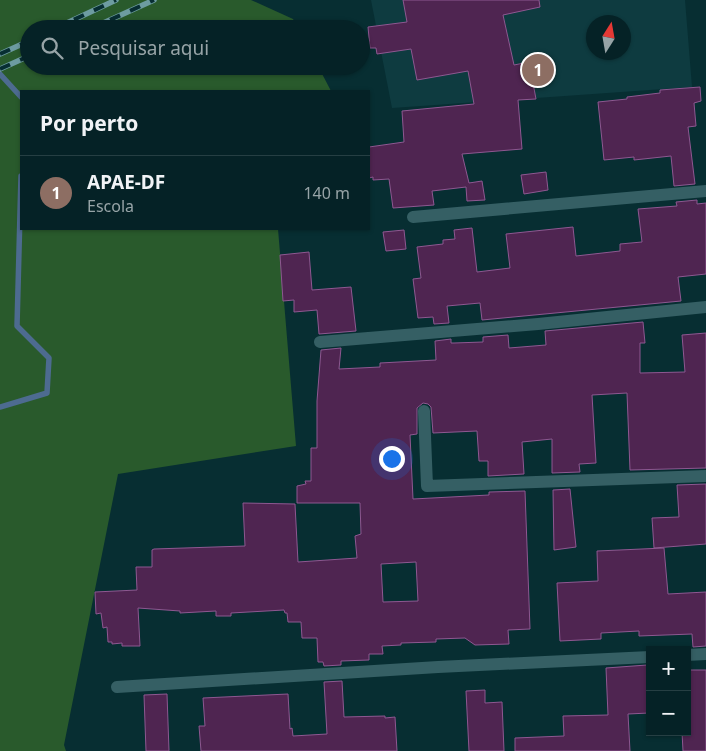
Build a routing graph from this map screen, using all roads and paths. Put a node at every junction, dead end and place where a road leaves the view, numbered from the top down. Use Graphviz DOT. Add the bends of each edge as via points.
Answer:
graph roads {
  1 [pos="706,191"];
  2 [pos="413,217"];
  3 [pos="706,307"];
  4 [pos="320,342"];
  5 [pos="424,411"];
  6 [pos="706,476"];
  7 [pos="706,654"];
  8 [pos="691,655"];
  9 [pos="646,657"];
  10 [pos="118,687"];
  1 -- 2 [label="street"];
  3 -- 4 [label="street"];
  5 -- 6 [label="street" via="426,486"];
  7 -- 8 [label="street"];
  9 -- 10 [label="street"];
}
